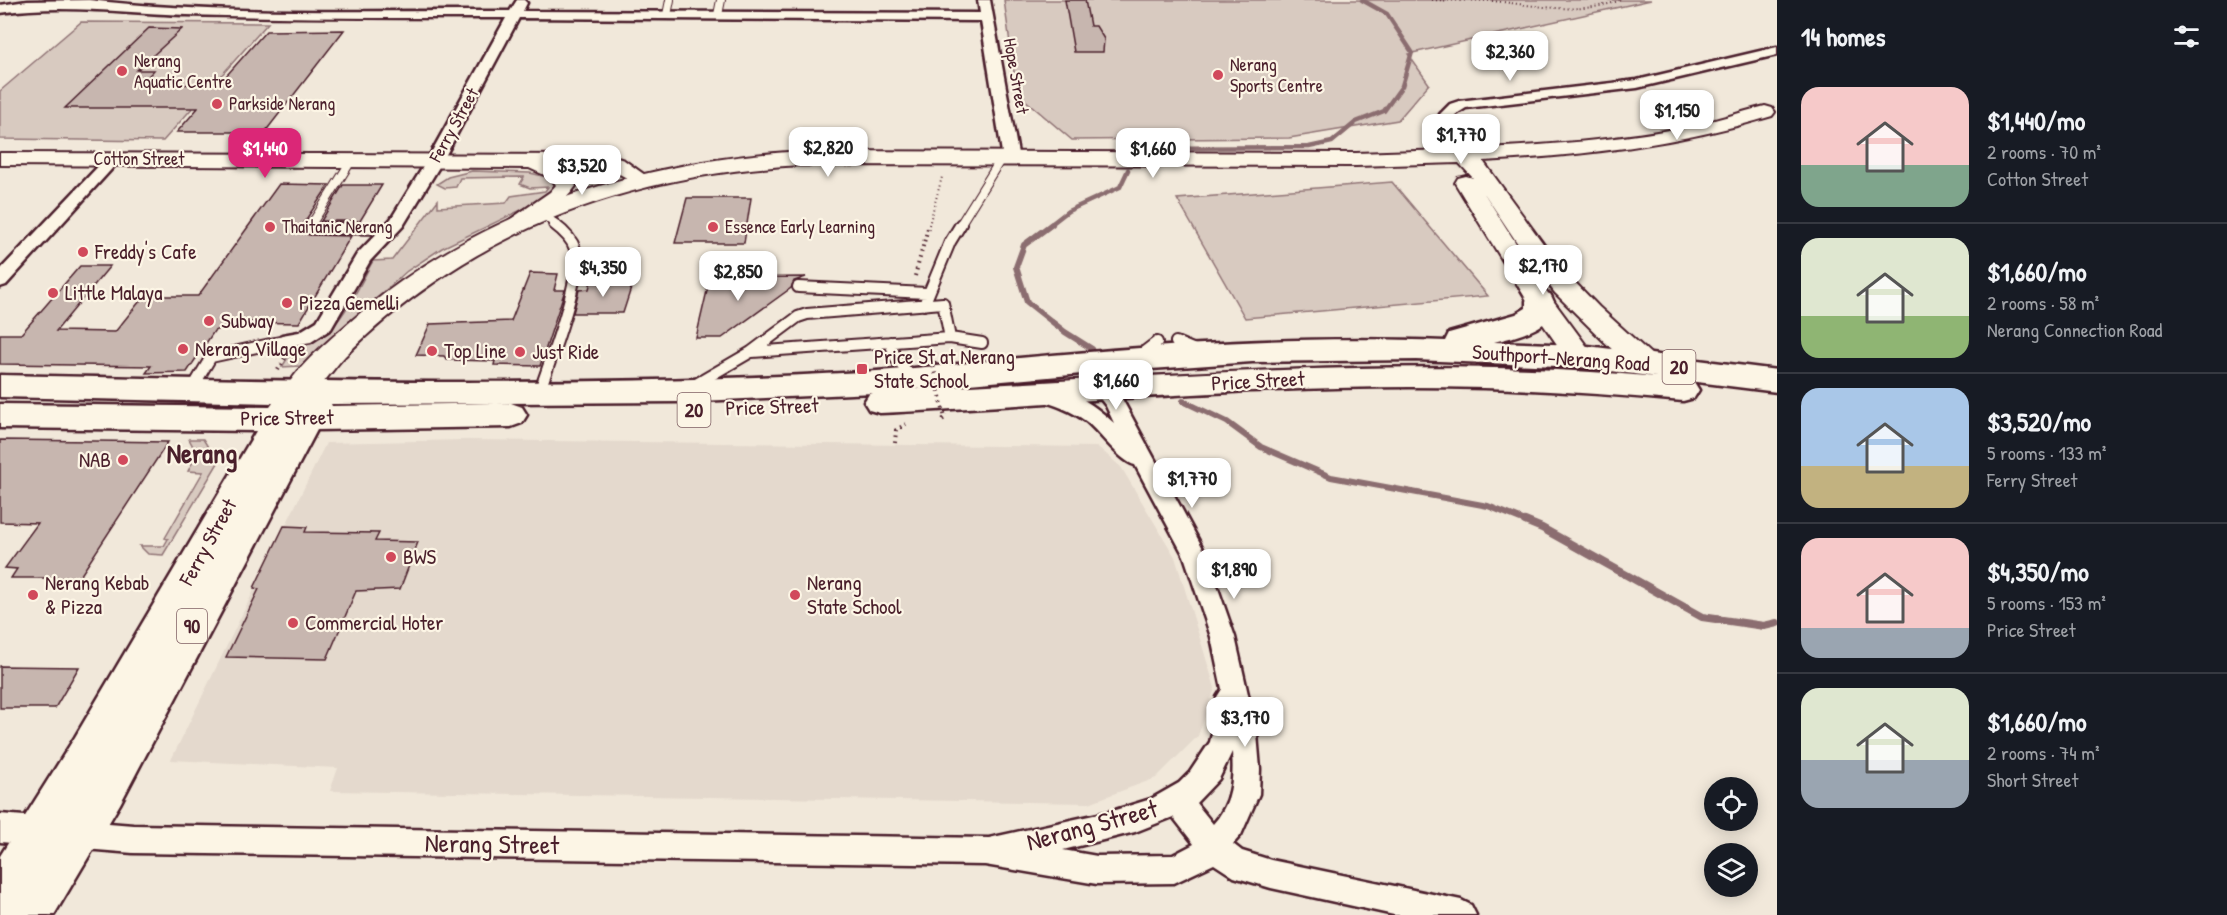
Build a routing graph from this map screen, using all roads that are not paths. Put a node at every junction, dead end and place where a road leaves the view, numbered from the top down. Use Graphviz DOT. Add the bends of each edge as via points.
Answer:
graph roads {
  1 [pos="268,0"];
  2 [pos="523,0"];
  3 [pos="670,0"];
  4 [pos="721,0"];
  5 [pos="984,0"];
  6 [pos="91,2"];
  7 [pos="0,9"];
  8 [pos="255,13"];
  9 [pos="516,14"];
  10 [pos="667,15"];
  11 [pos="718,15"];
  12 [pos="986,17"];
  13 [pos="1777,51"];
  14 [pos="1772,111"];
  15 [pos="1650,139"];
  16 [pos="1457,152"];
  17 [pos="1295,158"];
  18 [pos="1409,158"];
  19 [pos="0,159"];
  20 [pos="114,159"];
  21 [pos="1006,159"];
  22 [pos="351,161"];
  23 [pos="434,162"];
  24 [pos="531,162"];
  25 [pos="632,183"];
  26 [pos="1492,186"];
  27 [pos="540,212"];
  28 [pos="1486,214"];
  29 [pos="391,229"];
  30 [pos="0,281"];
  31 [pos="798,287"];
  32 [pos="927,293"];
  33 [pos="1540,301"];
  34 [pos="924,305"];
  35 [pos="950,338"];
  36 [pos="289,340"];
  37 [pos="890,342"];
  38 [pos="1176,342"];
  39 [pos="1416,350"];
  40 [pos="751,352"];
  41 [pos="1205,355"];
  42 [pos="1580,356"];
  43 [pos="980,358"];
  44 [pos="925,370"];
  45 [pos="1472,375"];
  46 [pos="1651,375"];
  47 [pos="1777,381"];
  48 [pos="0,386"];
  49 [pos="192,389"];
  50 [pos="680,391"];
  51 [pos="1104,391"];
  52 [pos="539,393"];
  53 [pos="1043,394"];
  54 [pos="1777,403"];
  55 [pos="302,406"];
  56 [pos="0,416"];
  57 [pos="1155,483"];
  58 [pos="1227,660"];
  59 [pos="1177,801"];
  60 [pos="0,828"];
  61 [pos="61,832"];
  62 [pos="1213,846"];
  63 [pos="985,851"];
  64 [pos="0,898"];
  65 [pos="28,915"];
  66 [pos="1461,915"];
  1 -- 8 [label="street"];
  2 -- 9 [label="street, Ferry Street"];
  3 -- 10 [label="lane"];
  4 -- 11 [label="lane"];
  5 -- 12 [label="street, Hope Street"];
  6 -- 7 [label="street"];
  6 -- 8 [label="street" via="141,10"];
  8 -- 9 [label="street"];
  9 -- 10 [label="street"];
  9 -- 23 [label="street, Ferry Street"];
  10 -- 11 [label="street"];
  11 -- 12 [label="street"];
  12 -- 21 [label="street, Hope Street"];
  13 -- 16 [label="street" via="1637,84 1464,104 1447,114"];
  14 -- 15 [label="main road"];
  14 -- 16 [label="main road" via="1587,132"];
  15 -- 16 [label="main road" via="1550,150"];
  15 -- 26 [label="main road" via="1504,174"];
  16 -- 17 [label="main road" via="1324,152"];
  16 -- 18 [label="main road"];
  16 -- 26 [label="main road"];
  16 -- 28 [label="main road" via="1460,173"];
  17 -- 18 [label="main road"];
  17 -- 21 [label="main road"];
  18 -- 28 [label="main road" via="1438,173"];
  19 -- 20 [label="street, Cotton Street"];
  20 -- 22 [label="street, Cotton Street"];
  20 -- 30 [label="street"];
  21 -- 25 [label="main road" via="770,160 688,170"];
  21 -- 32 [label="lane" via="950,242"];
  22 -- 23 [label="street, Cotton Street"];
  22 -- 29 [label="lane" via="309,228"];
  23 -- 24 [label="street, Cotton Street"];
  23 -- 29 [label="street, Ferry Street"];
  24 -- 25 [label="street, Cotton Street" via="595,169"];
  24 -- 27 [label="street" via="560,175 566,183 561,194"];
  25 -- 27 [label="main road, Ferry Street"];
  26 -- 46 [label="main road" via="1563,287"];
  27 -- 52 [label="lane" via="571,241 576,256 571,290"];
  27 -- 55 [label="main road, Ferry Street" via="450,260"];
  28 -- 33 [label="main road"];
  29 -- 36 [label="street, Ferry Street" via="363,258 324,325 304,337"];
  31 -- 32 [label="lane"];
  32 -- 34 [label="lane"];
  33 -- 39 [label="main road" via="1540,311 1518,325"];
  33 -- 42 [label="main road"];
  34 -- 35 [label="lane" via="943,303"];
  34 -- 40 [label="lane" via="802,315"];
  35 -- 37 [label="lane"];
  35 -- 43 [label="lane"];
  36 -- 49 [label="lane, Ferry Street" via="211,357"];
  37 -- 40 [label="lane"];
  37 -- 44 [label="lane" via="896,359"];
  38 -- 41 [label="lane"];
  39 -- 41 [label="main road, Price Street / 20"];
  39 -- 42 [label="main road, Southport-Nerang Road / 20"];
  40 -- 50 [label="lane"];
  41 -- 43 [label="main road, Price Street / 20" via="1146,351"];
  42 -- 46 [label="main road" via="1611,372"];
  43 -- 44 [label="main road, Price Street / 20"];
  43 -- 51 [label="main road" via="1076,376"];
  44 -- 50 [label="main road, Price Street / 20"];
  45 -- 46 [label="main road, Southport-Nerang Road / 20"];
  45 -- 51 [label="main road, Price Street / 20" via="1281,378"];
  46 -- 47 [label="main road, Southport-Nerang Road / 20"];
  46 -- 54 [label="main road, Southport-Nerang Road / 20"];
  48 -- 49 [label="main road, Price Street"];
  49 -- 55 [label="main road, Price Street"];
  50 -- 52 [label="main road, Price Street / 20"];
  51 -- 53 [label="main road, Price Street / 20"];
  51 -- 57 [label="street" via="1114,402"];
  52 -- 55 [label="main road, Price Street / 20"];
  53 -- 55 [label="main road, Price Street / 20" via="718,409"];
  53 -- 57 [label="street" via="1063,398 1083,409 1125,446"];
  55 -- 56 [label="main road, Price Street"];
  55 -- 61 [label="main road, Ferry Street / 90"];
  57 -- 58 [label="street" via="1195,554 1217,614"];
  58 -- 59 [label="street" via="1230,711 1224,741 1211,768"];
  58 -- 62 [label="street" via="1244,734 1247,769 1245,794 1231,825"];
  59 -- 62 [label="street, Nerang Street"];
  59 -- 63 [label="street, Nerang Street" via="1143,817"];
  60 -- 61 [label="street, Nerang Street"];
  61 -- 63 [label="street, Nerang Street" via="133,839"];
  61 -- 64 [label="main road, Ferry Street / 90"];
  61 -- 65 [label="main road, Ferry Street / 90"];
  62 -- 63 [label="street, Nerang Street" via="1174,869 1096,870"];
  62 -- 66 [label="street, Nerang Street" via="1234,862 1271,874"];
}
